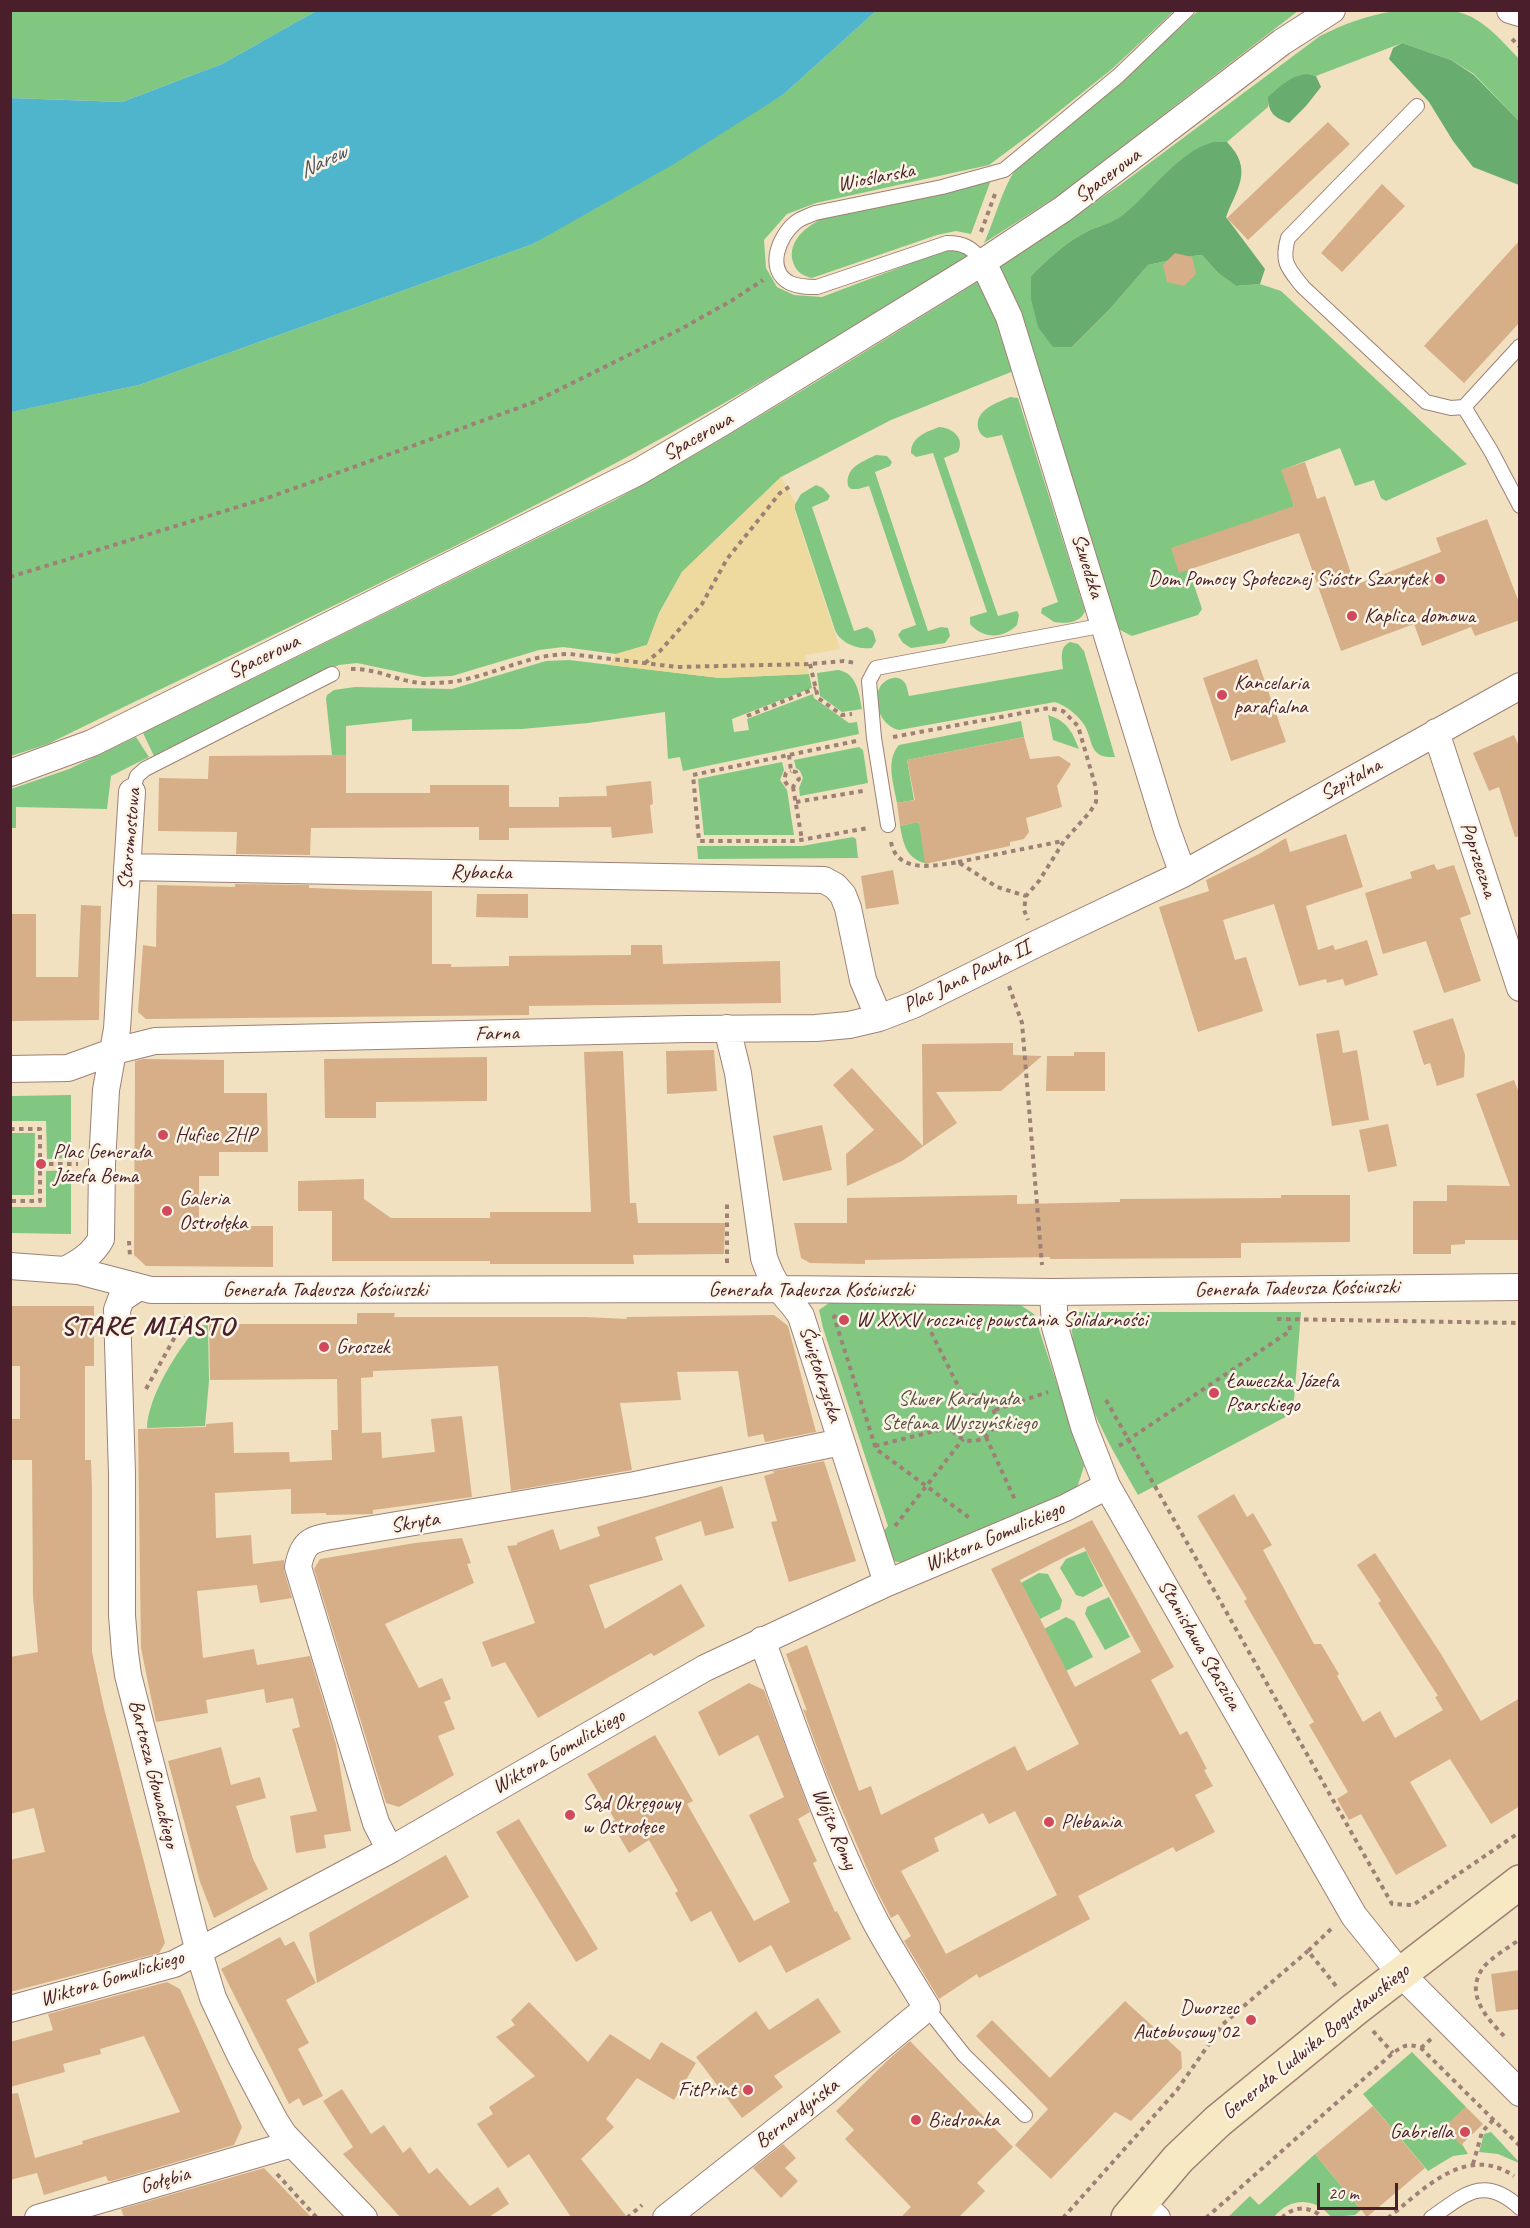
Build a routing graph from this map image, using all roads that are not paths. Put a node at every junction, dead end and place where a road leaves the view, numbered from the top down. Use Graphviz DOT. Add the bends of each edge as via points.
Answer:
graph roads {
  1 [pos="1187,10"];
  2 [pos="1332,10"];
  3 [pos="1510,10"];
  4 [pos="1520,13"];
  5 [pos="1417,106"];
  6 [pos="983,262"];
  7 [pos="1520,346"];
  8 [pos="1464,407"];
  9 [pos="1520,506"];
  10 [pos="1106,626"];
  11 [pos="332,675"];
  12 [pos="1520,686"];
  13 [pos="1436,732"];
  14 [pos="10,772"];
  15 [pos="132,792"];
  16 [pos="888,825"];
  17 [pos="126,867"];
  18 [pos="1183,874"];
  19 [pos="834,886"];
  20 [pos="1520,988"];
  21 [pos="879,1018"];
  22 [pos="727,1028"];
  23 [pos="115,1051"];
  24 [pos="10,1069"];
  25 [pos="10,1266"];
  26 [pos="65,1270"];
  27 [pos="137,1275"];
  28 [pos="1520,1287"];
  29 [pos="779,1289"];
  30 [pos="1053,1292"];
  31 [pos="841,1442"];
  32 [pos="1107,1486"];
  33 [pos="886,1583"];
  34 [pos="762,1640"];
  35 [pos="390,1850"];
  36 [pos="1520,1882"];
  37 [pos="199,1952"];
  38 [pos="1400,1974"];
  39 [pos="927,2008"];
  40 [pos="10,2009"];
  41 [pos="1520,2093"];
  42 [pos="1025,2115"];
  43 [pos="292,2144"];
  44 [pos="1520,2208"];
  45 [pos="1142,2213"];
  46 [pos="38,2217"];
  47 [pos="364,2217"];
  48 [pos="666,2217"];
  49 [pos="1431,2217"];
  1 -- 6 [label="lane, Wioślarska" via="1118,76 1004,170 942,187 832,208 796,221 777,248 778,270 788,282 801,286 818,287 947,243 962,243"];
  2 -- 6 [label="street, Spacerowa" via="1282,42 1063,209"];
  3 -- 4 [label="street"];
  5 -- 8 [label="lane" via="1288,238 1283,255 1303,287 1426,402"];
  6 -- 10 [label="street, Szwedzka" via="1009,317"];
  6 -- 14 [label="street, Spacerowa" via="638,472 92,743"];
  7 -- 8 [label="lane"];
  8 -- 9 [label="lane"];
  10 -- 16 [label="lane" via="876,668 869,681"];
  10 -- 18 [label="street, Szwedzka"];
  11 -- 15 [label="lane, Staromostowa" via="145,769 137,776"];
  12 -- 13 [label="street, Szpitalna"];
  13 -- 18 [label="street, Szpitalna"];
  13 -- 20 [label="street, Poprzeczna"];
  15 -- 17 [label="street, Staromostowa"];
  17 -- 19 [label="street, Rybacka" via="810,879"];
  17 -- 23 [label="street, Staromostowa"];
  18 -- 21 [label="street, Plac Jana Pawła II"];
  19 -- 21 [label="street, Plac Jana Pawła II" via="848,908 863,980"];
  21 -- 22 [label="street, Farna" via="816,1028"];
  22 -- 23 [label="street, Farna" via="155,1041"];
  22 -- 29 [label="street, Świętokrzyska" via="738,1073 764,1258"];
  23 -- 24 [label="street" via="68,1068"];
  23 -- 26 [label="street" via="106,1090 101,1239 89,1254"];
  25 -- 26 [label="street"];
  26 -- 27 [label="street, Generała Tadeusza Kościuszki" via="105,1278"];
  27 -- 29 [label="street, Generała Tadeusza Kościuszki" via="151,1290"];
  27 -- 37 [label="street, Bartosza Głowackiego" via="117,1310 123,1634 128,1675"];
  28 -- 30 [label="street, Generała Tadeusza Kościuszki"];
  29 -- 30 [label="street, Generała Tadeusza Kościuszki"];
  29 -- 31 [label="street, Świętokrzyska" via="801,1316"];
  30 -- 32 [label="street, Stanisława Staszica" via="1055,1327 1084,1427"];
  31 -- 33 [label="street, Świętokrzyska"];
  31 -- 35 [label="street, Skryta" via="635,1485 328,1536 306,1545 298,1567 376,1823"];
  32 -- 33 [label="street, Wiktora Gomulickiego" via="1065,1508"];
  32 -- 38 [label="street, Stanisława Staszica" via="1354,1916"];
  33 -- 34 [label="street, Wiktora Gomulickiego"];
  34 -- 35 [label="street, Wiktora Gomulickiego" via="705,1668"];
  34 -- 39 [label="street, Wójta Romy" via="827,1817 873,1918"];
  35 -- 37 [label="street, Wiktora Gomulickiego"];
  36 -- 38 [label="street, Generała Ludwika Bogusławskiego"];
  37 -- 40 [label="street, Wiktora Gomulickiego" via="174,1964"];
  37 -- 43 [label="street, Bartosza Głowackiego" via="213,1998 240,2055 275,2121"];
  38 -- 41 [label="street, Stanisława Staszica"];
  38 -- 45 [label="street, Generała Ludwika Bogusławskiego" via="1218,2121 1179,2159"];
  39 -- 42 [label="lane" via="964,2055"];
  39 -- 48 [label="street, Bernardyńska"];
  43 -- 46 [label="street, Gołębia"];
  43 -- 47 [label="street, Bartosza Głowackiego"];
  44 -- 49 [label="lane" via="1496,2193 1480,2189"];
}
